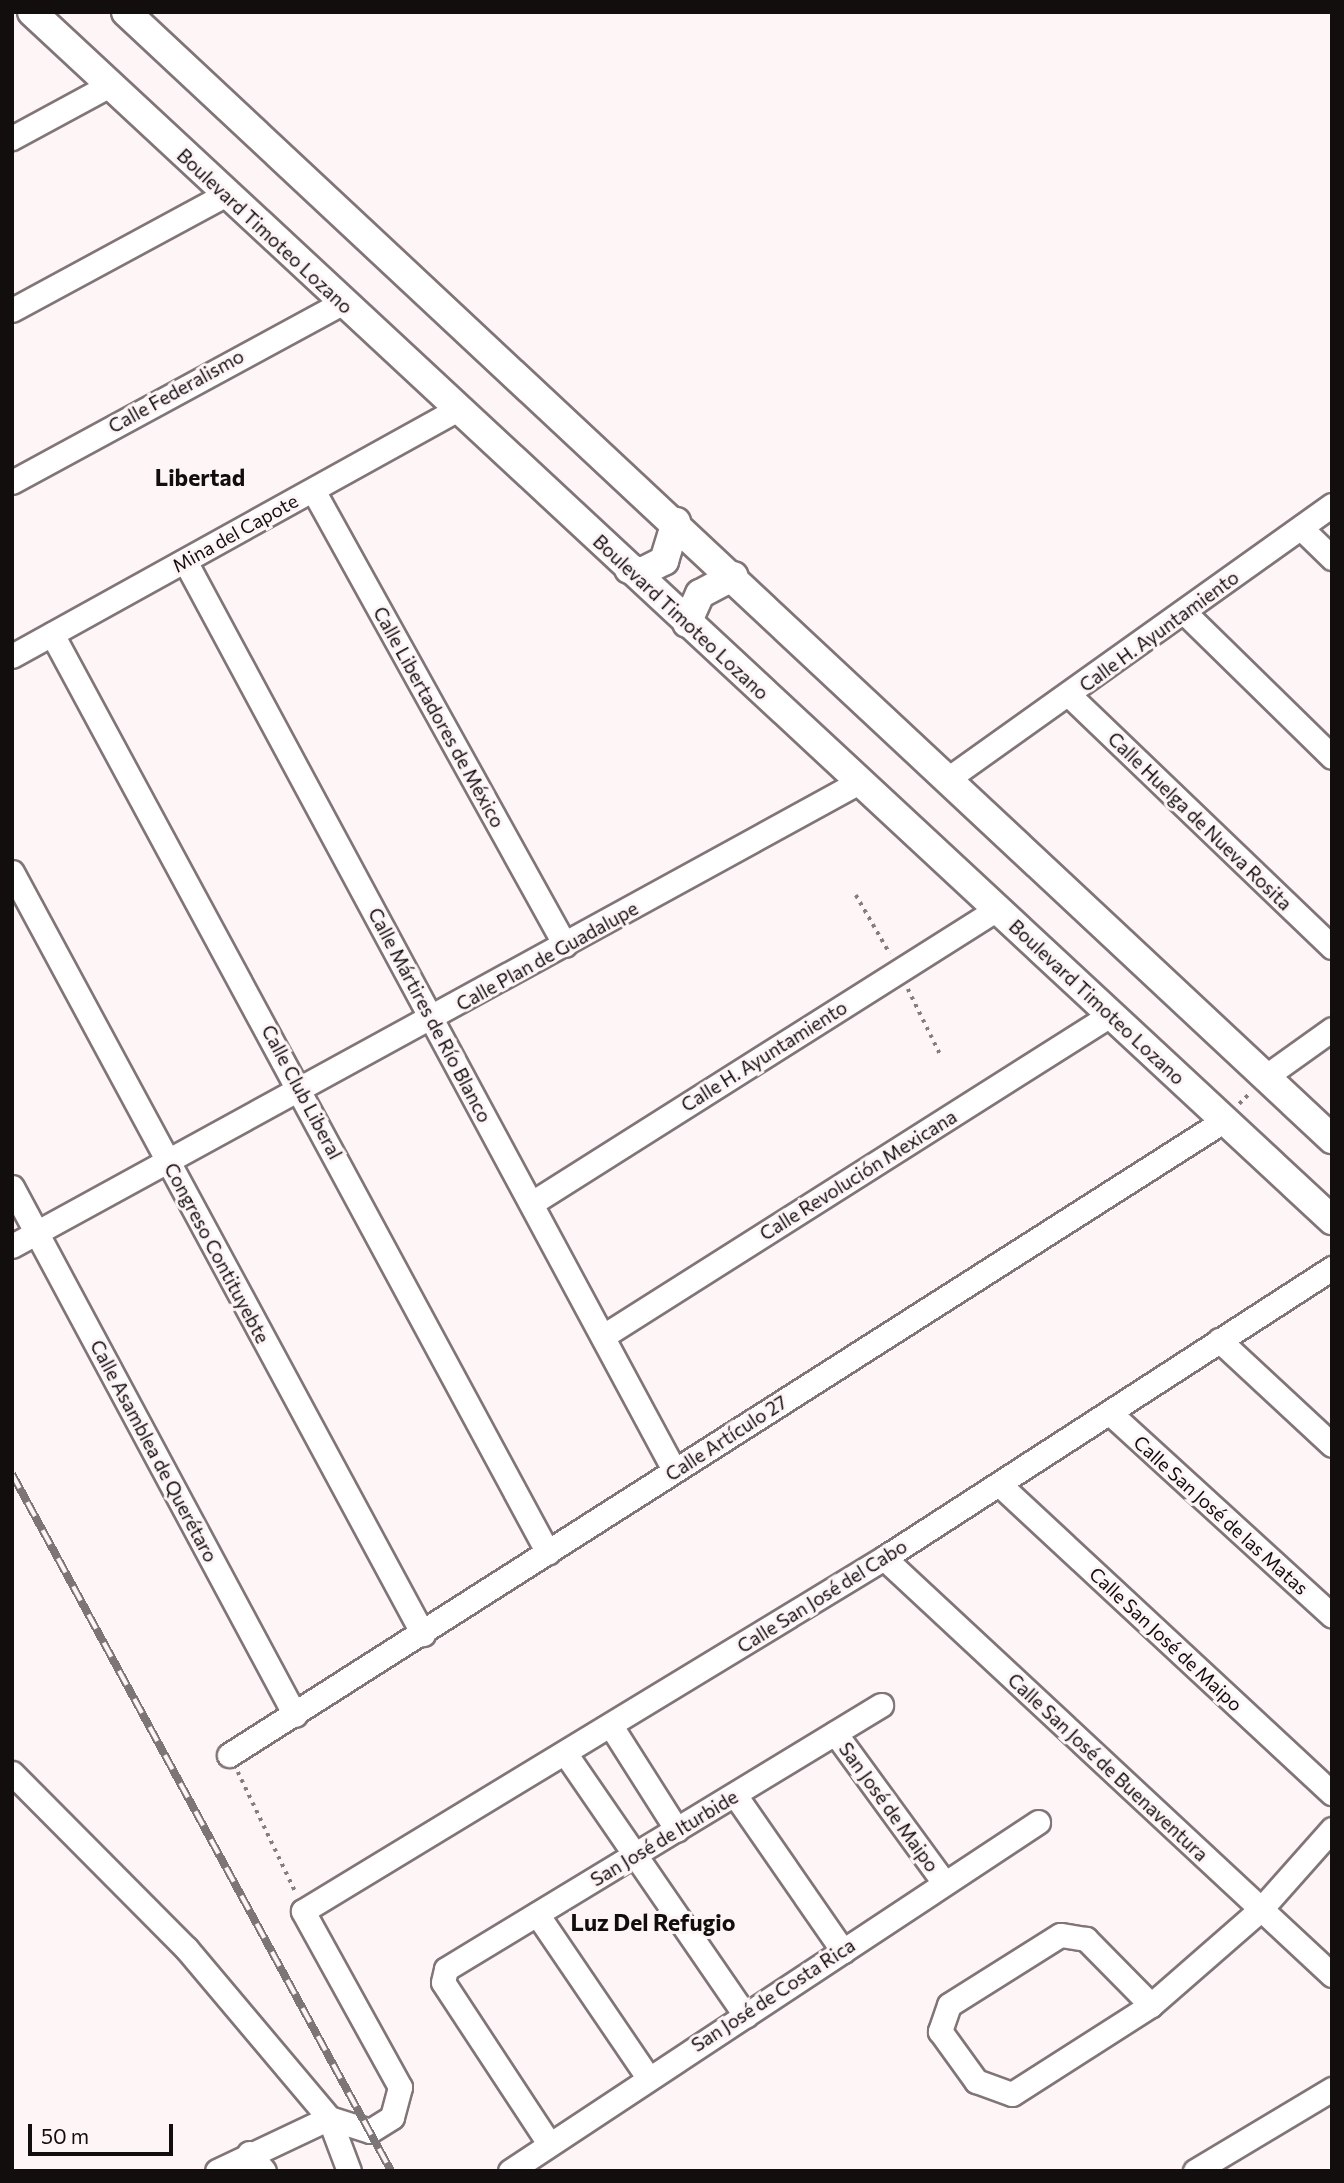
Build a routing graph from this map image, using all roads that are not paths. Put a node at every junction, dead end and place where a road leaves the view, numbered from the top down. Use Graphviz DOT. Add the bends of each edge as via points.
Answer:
graph roads {
  1 [pos="32,12"];
  2 [pos="126,12"];
  3 [pos="110,85"];
  4 [pos="12,138"];
  5 [pos="225,195"];
  6 [pos="341,303"];
  7 [pos="12,310"];
  8 [pos="458,409"];
  9 [pos="12,482"];
  10 [pos="313,489"];
  11 [pos="1332,505"];
  12 [pos="676,522"];
  13 [pos="1301,528"];
  14 [pos="1332,558"];
  15 [pos="185,561"];
  16 [pos="629,569"];
  17 [pos="734,576"];
  18 [pos="1186,614"];
  19 [pos="687,623"];
  20 [pos="52,634"];
  21 [pos="12,656"];
  22 [pos="1069,695"];
  23 [pos="1332,757"];
  24 [pos="949,778"];
  25 [pos="859,782"];
  26 [pos="12,872"];
  27 [pos="997,909"];
  28 [pos="565,945"];
  29 [pos="1332,947"];
  30 [pos="1110,1015"];
  31 [pos="433,1020"];
  32 [pos="1332,1029"];
  33 [pos="1265,1077"];
  34 [pos="301,1090"];
  35 [pos="1223,1121"];
  36 [pos="1332,1139"];
  37 [pos="168,1162"];
  38 [pos="12,1188"];
  39 [pos="532,1203"];
  40 [pos="1332,1220"];
  41 [pos="37,1233"];
  42 [pos="12,1245"];
  43 [pos="1332,1268"];
  44 [pos="605,1335"];
  45 [pos="1219,1340"];
  46 [pos="1111,1414"];
  47 [pos="1332,1445"];
  48 [pos="674,1470"];
  49 [pos="1000,1485"];
  50 [pos="548,1553"];
  51 [pos="884,1558"];
  52 [pos="1332,1616"];
  53 [pos="423,1634"];
  54 [pos="881,1705"];
  55 [pos="295,1715"];
  56 [pos="611,1726"];
  57 [pos="835,1733"];
  58 [pos="565,1752"];
  59 [pos="229,1755"];
  60 [pos="12,1773"];
  61 [pos="1332,1793"];
  62 [pos="735,1795"];
  63 [pos="1038,1822"];
  64 [pos="1332,1829"];
  65 [pos="677,1830"];
  66 [pos="636,1855"];
  67 [pos="943,1881"];
  68 [pos="1261,1909"];
  69 [pos="537,1914"];
  70 [pos="842,1951"];
  71 [pos="1332,1975"];
  72 [pos="1151,2005"];
  73 [pos="746,2016"];
  74 [pos="647,2076"];
  75 [pos="1332,2090"];
  76 [pos="329,2118"];
  77 [pos="548,2142"];
  78 [pos="256,2162"];
  79 [pos="217,2171"];
  80 [pos="349,2171"];
  81 [pos="510,2171"];
  82 [pos="1195,2171"];
  1 -- 3 [label="main road, Boulevard Timoteo Lozano"];
  2 -- 12 [label="main road"];
  3 -- 4 [label="street"];
  3 -- 5 [label="main road, Boulevard Timoteo Lozano"];
  5 -- 6 [label="main road, Boulevard Timoteo Lozano"];
  5 -- 7 [label="street"];
  6 -- 8 [label="main road, Boulevard Timoteo Lozano"];
  6 -- 9 [label="street, Calle Federalismo"];
  8 -- 10 [label="street, Mina del Capote"];
  8 -- 16 [label="main road, Boulevard Timoteo Lozano"];
  10 -- 15 [label="street, Mina del Capote"];
  10 -- 28 [label="street, Calle Libertadores de México"];
  11 -- 13 [label="street, Calle H. Ayuntamiento"];
  12 -- 16 [label="main road" via="664,561 642,572"];
  12 -- 17 [label="main road"];
  13 -- 14 [label="street"];
  13 -- 18 [label="street, Calle H. Ayuntamiento"];
  15 -- 20 [label="street, Mina del Capote"];
  15 -- 31 [label="street, Calle Mártires de Río Blanco"];
  16 -- 19 [label="main road, Boulevard Timoteo Lozano"];
  17 -- 19 [label="main road" via="700,594"];
  17 -- 24 [label="main road"];
  18 -- 22 [label="street, Calle H. Ayuntamiento"];
  18 -- 23 [label="street"];
  19 -- 25 [label="main road, Boulevard Timoteo Lozano"];
  20 -- 21 [label="street, Mina del Capote"];
  20 -- 34 [label="street, Calle Club Liberal"];
  22 -- 24 [label="street, Calle H. Ayuntamiento"];
  22 -- 29 [label="street, Calle Huelga de Nueva Rosita"];
  24 -- 33 [label="main road"];
  25 -- 27 [label="main road, Boulevard Timoteo Lozano"];
  25 -- 28 [label="street, Calle Plan de Guadalupe"];
  26 -- 37 [label="street, Congreso Contituyebte"];
  27 -- 30 [label="main road, Boulevard Timoteo Lozano"];
  27 -- 39 [label="street, Calle H. Ayuntamiento"];
  28 -- 31 [label="street, Calle Plan de Guadalupe"];
  30 -- 35 [label="main road, Boulevard Timoteo Lozano"];
  30 -- 44 [label="street, Calle Revolución Mexicana"];
  31 -- 34 [label="street, Calle Plan de Guadalupe"];
  31 -- 39 [label="street, Calle Mártires de Río Blanco"];
  32 -- 33 [label="street"];
  33 -- 36 [label="main road"];
  34 -- 37 [label="street, Calle Plan de Guadalupe"];
  34 -- 50 [label="street, Calle Club Liberal"];
  35 -- 40 [label="main road, Boulevard Timoteo Lozano"];
  35 -- 48 [label="street, Calle Artículo 27"];
  37 -- 41 [label="street, Calle Plan de Guadalupe"];
  37 -- 53 [label="street, Congreso Contituyebte"];
  38 -- 41 [label="street, Calle Asamblea de Querétaro"];
  39 -- 44 [label="street, Calle Mártires de Río Blanco"];
  41 -- 42 [label="street, Calle Plan de Guadalupe"];
  41 -- 55 [label="street, Calle Asamblea de Querétaro"];
  43 -- 45 [label="street, Calle San José del Cabo"];
  44 -- 48 [label="street, Calle Mártires de Río Blanco"];
  45 -- 46 [label="street, Calle San José del Cabo"];
  45 -- 47 [label="street"];
  46 -- 49 [label="street, Calle San José del Cabo"];
  46 -- 52 [label="street, Calle San José de las Matas"];
  48 -- 50 [label="street, Calle Artículo 27"];
  49 -- 51 [label="street, Calle San José del Cabo"];
  49 -- 61 [label="street, Calle San José de Maipo"];
  50 -- 53 [label="street, Calle Artículo 27"];
  51 -- 56 [label="street, Calle San José del Cabo"];
  51 -- 68 [label="street, Calle San José de Buenaventura"];
  53 -- 55 [label="street, Calle Artículo 27"];
  54 -- 57 [label="street, San José de Iturbide"];
  55 -- 59 [label="street, Calle Artículo 27"];
  56 -- 58 [label="street, Calle San José del Cabo"];
  56 -- 65 [label="street"];
  57 -- 62 [label="street, San José de Iturbide"];
  57 -- 67 [label="street, San José de Maipo"];
  58 -- 66 [label="street"];
  58 -- 76 [label="street, Calle San José del Cabo" via="303,1910 400,2087 392,2117 382,2126 349,2129"];
  60 -- 76 [label="street" via="186,1948"];
  62 -- 65 [label="street, San José de Iturbide"];
  62 -- 70 [label="street"];
  63 -- 67 [label="street, San José de Costa Rica"];
  64 -- 68 [label="street"];
  65 -- 66 [label="street, San José de Iturbide"];
  66 -- 69 [label="street, San José de Iturbide"];
  66 -- 73 [label="street"];
  67 -- 70 [label="street, San José de Costa Rica"];
  68 -- 71 [label="street, Calle San José de Buenaventura"];
  68 -- 72 [label="street"];
  69 -- 74 [label="street"];
  69 -- 77 [label="street, San José de Iturbide" via="446,1969 443,1982"];
  70 -- 73 [label="street, San José de Costa Rica"];
  72 -- 72 [label="street" via="1086,1939 1060,1935 949,2005 940,2031 976,2081 1012,2094"];
  73 -- 74 [label="street, San José de Costa Rica"];
  74 -- 77 [label="street, San José de Costa Rica"];
  75 -- 82 [label="street"];
  76 -- 78 [label="street"];
  76 -- 80 [label="street"];
  77 -- 81 [label="street, San José de Costa Rica"];
  78 -- 79 [label="street"];
}
